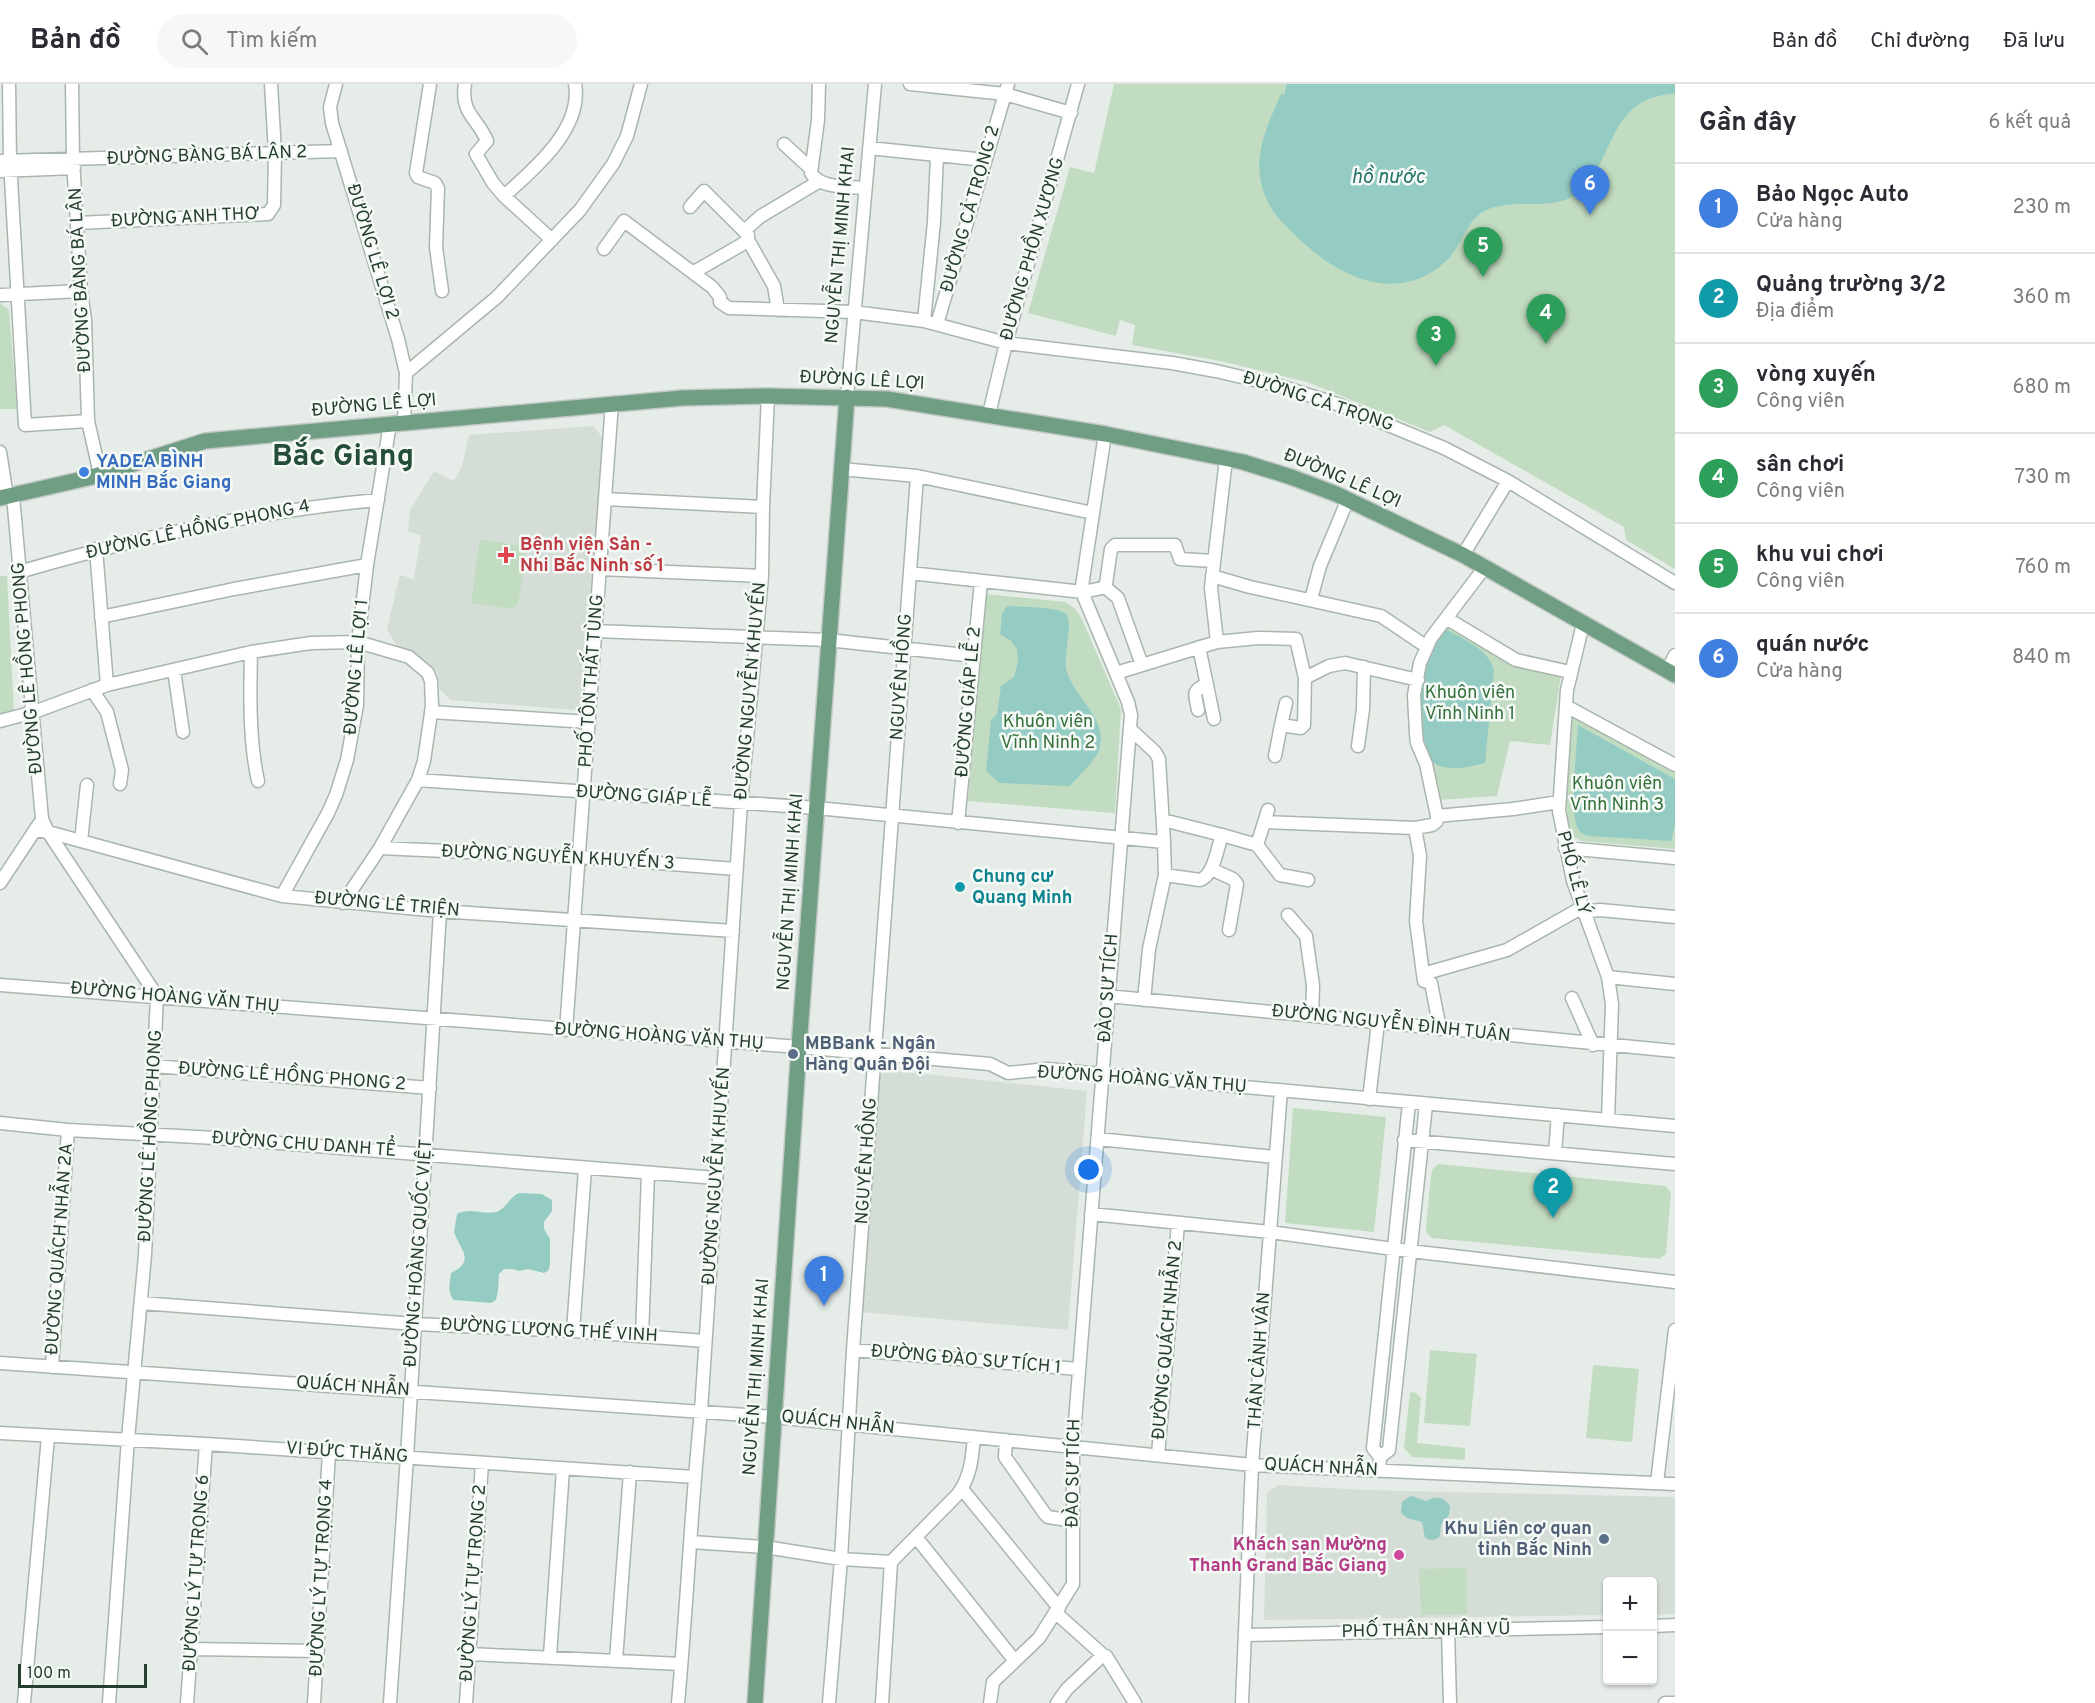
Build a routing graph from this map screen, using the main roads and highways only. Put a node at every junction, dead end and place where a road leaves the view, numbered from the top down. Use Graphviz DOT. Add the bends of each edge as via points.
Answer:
graph roads {
  1 [pos="847,397"];
  2 [pos="7,497"];
  3 [pos="1671,673"];
  4 [pos="755,1703"];
  1 -- 2 [label="main road, ĐƯỜNG LÊ LỢI" via="682,398 205,441 100,474"];
  1 -- 3 [label="main road, ĐƯỜNG LÊ LỢI" via="887,399 1105,434 1291,477 1347,499 1463,555"];
  1 -- 4 [label="main road, NGUYỄN THỊ MINH KHAI"];
}
